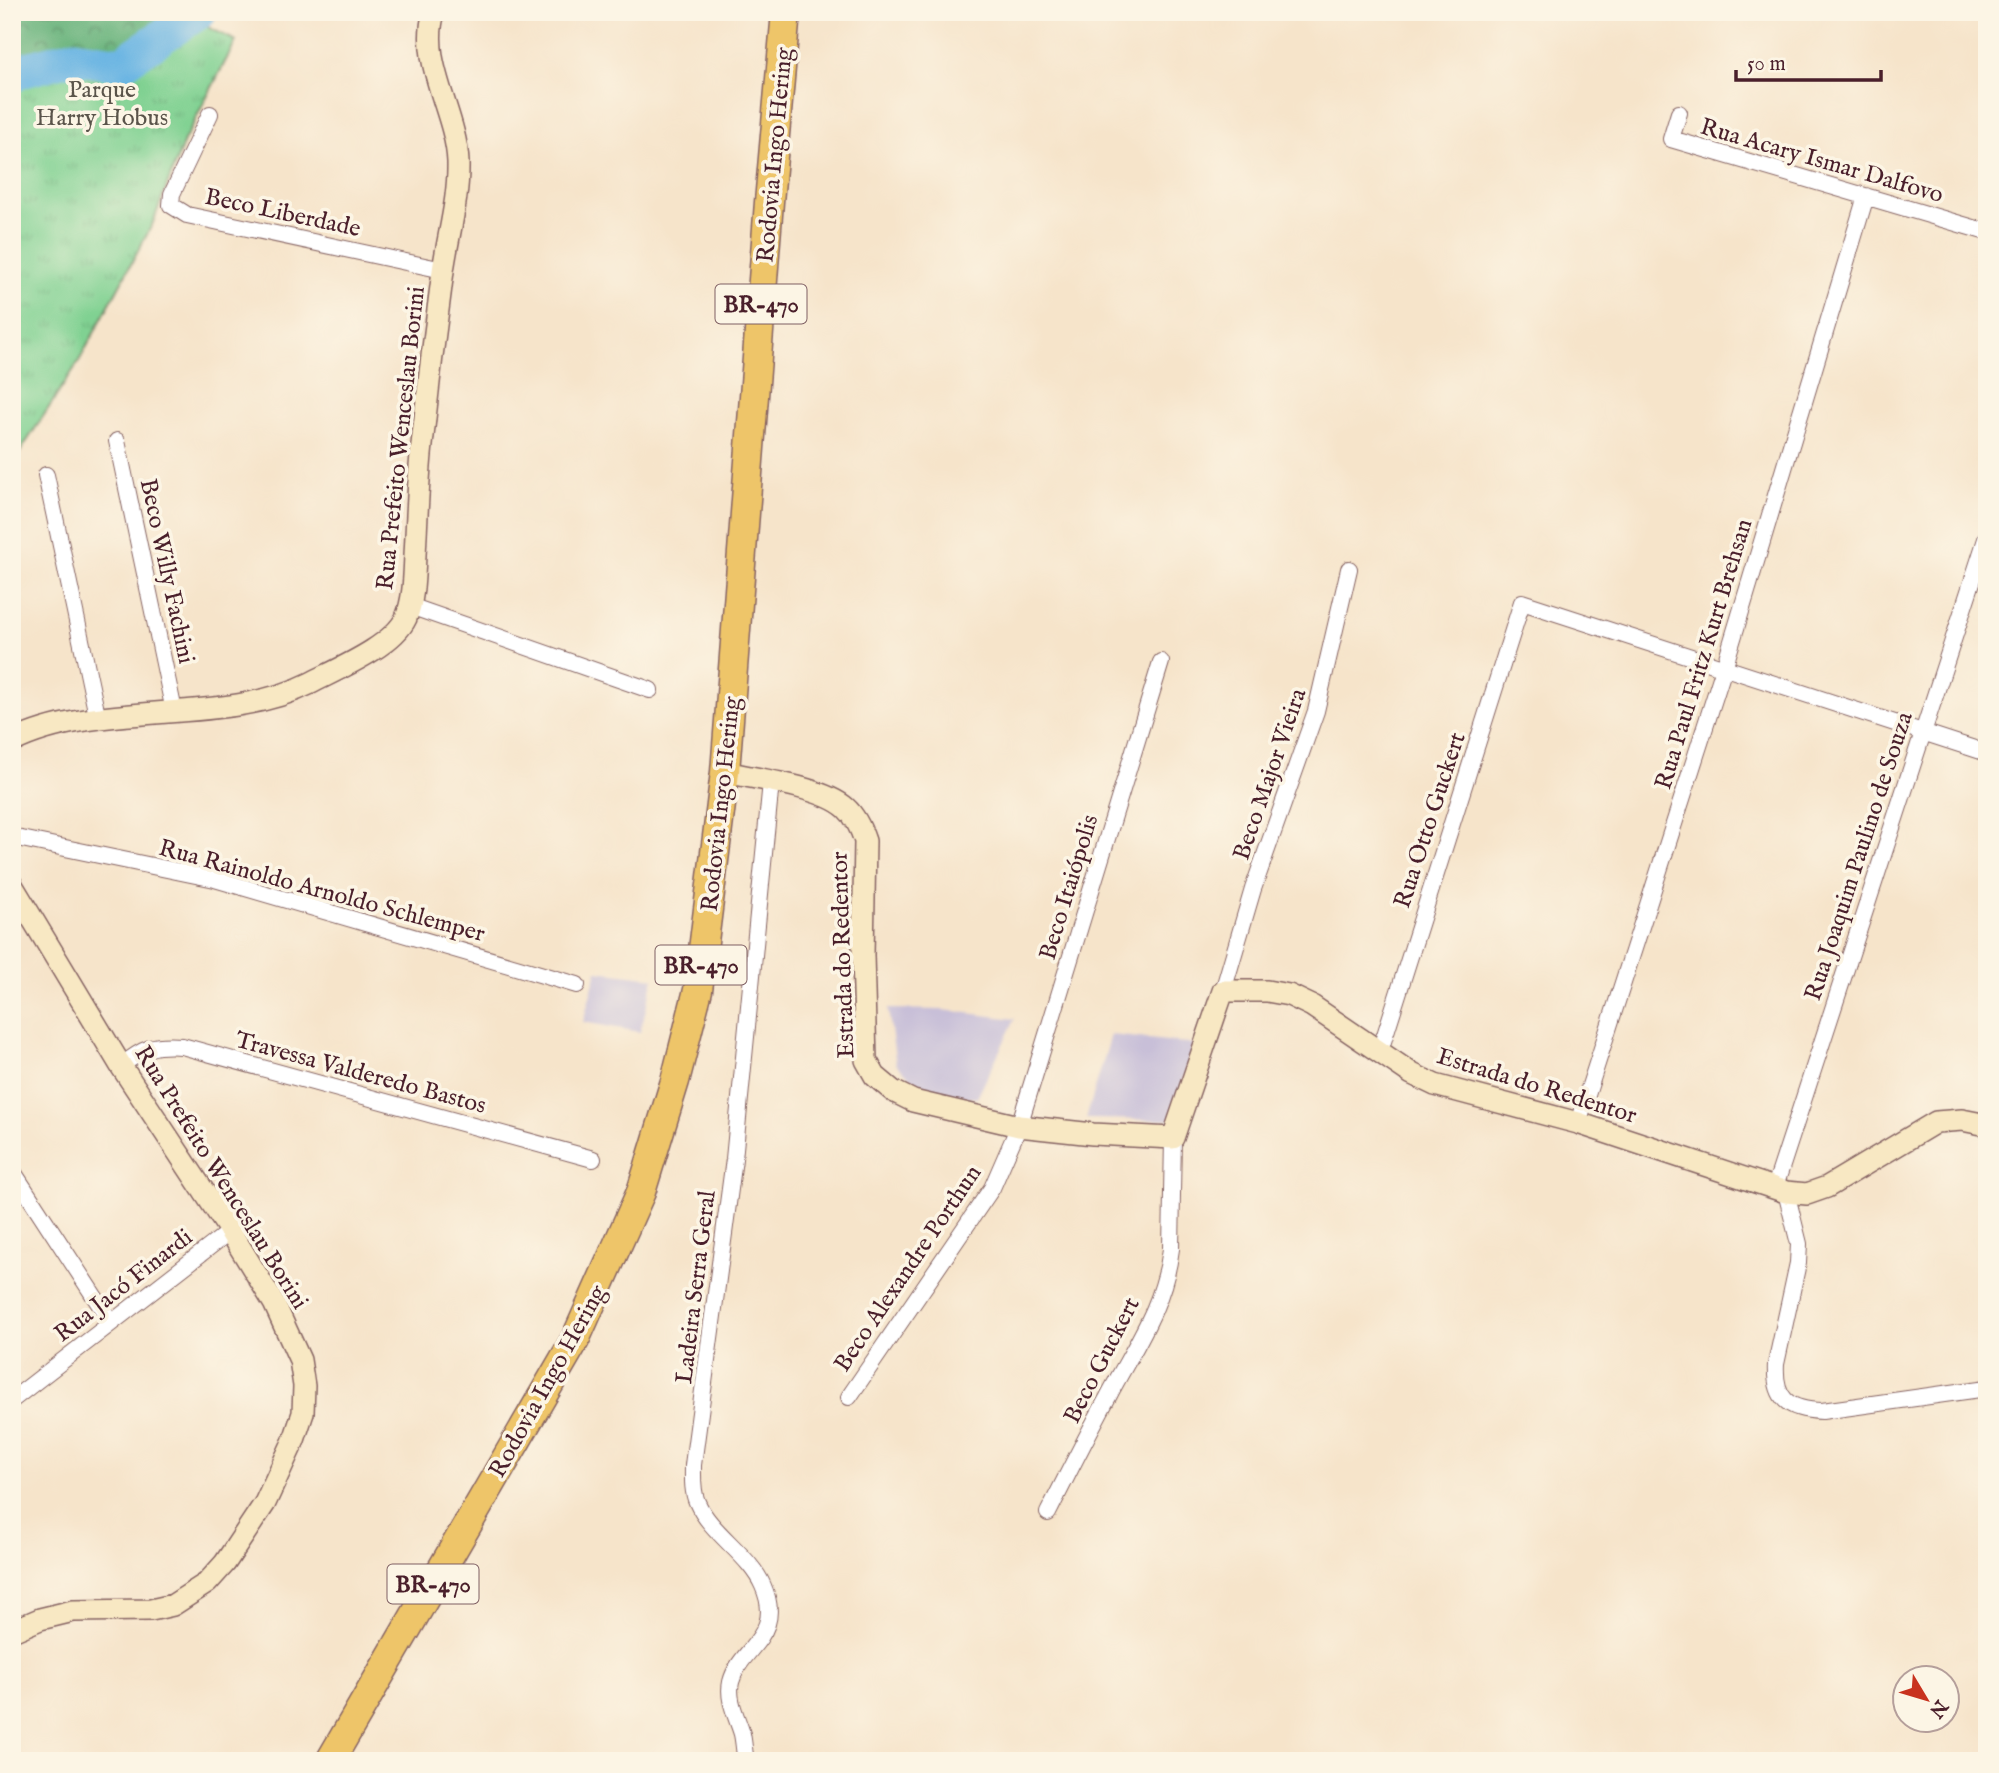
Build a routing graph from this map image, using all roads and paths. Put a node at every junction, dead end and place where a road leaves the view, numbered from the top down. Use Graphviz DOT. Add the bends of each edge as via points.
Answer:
graph roads {
  1 [pos="434,12"];
  2 [pos="786,12"];
  3 [pos="1679,113"];
  4 [pos="210,114"];
  5 [pos="1866,196"];
  6 [pos="1987,232"];
  7 [pos="443,270"];
  8 [pos="117,441"];
  9 [pos="46,475"];
  10 [pos="1987,536"];
  11 [pos="1349,569"];
  12 [pos="410,606"];
  13 [pos="1161,662"];
  14 [pos="1724,668"];
  15 [pos="650,690"];
  16 [pos="174,711"];
  17 [pos="98,720"];
  18 [pos="1923,732"];
  19 [pos="12,742"];
  20 [pos="1987,753"];
  21 [pos="725,772"];
  22 [pos="771,782"];
  23 [pos="12,837"];
  24 [pos="12,885"];
  25 [pos="577,985"];
  26 [pos="1223,991"];
  27 [pos="1380,1051"];
  28 [pos="121,1066"];
  29 [pos="1578,1123"];
  30 [pos="1987,1125"];
  31 [pos="1019,1126"];
  32 [pos="1173,1138"];
  33 [pos="593,1159"];
  34 [pos="12,1170"];
  35 [pos="1780,1191"];
  36 [pos="230,1231"];
  37 [pos="111,1322"];
  38 [pos="1987,1388"];
  39 [pos="849,1397"];
  40 [pos="12,1400"];
  41 [pos="1048,1513"];
  42 [pos="12,1631"];
  43 [pos="330,1761"];
  44 [pos="746,1761"];
  1 -- 7 [label="street, Rua Prefeito Wenceslau Borini" via="433,60 458,162"];
  2 -- 21 [label="highway, Rodovia Ingo Hering / BR-470"];
  3 -- 5 [label="street, Rua Acary Ismar Dalfovo" via="1671,139"];
  4 -- 7 [label="street, Beco Liberdade" via="172,194 171,205 177,210"];
  5 -- 6 [label="street, Rua Acary Ismar Dalfovo"];
  5 -- 14 [label="street, Rua Paul Fritz Kurt Brehsan"];
  7 -- 12 [label="street, Rua Prefeito Wenceslau Borini" via="422,447"];
  8 -- 16 [label="street, Beco Willy Fachini"];
  9 -- 17 [label="street"];
  10 -- 18 [label="street, Rua Joaquim Paulino de Souza"];
  11 -- 26 [label="street, Beco Major Vieira" via="1316,711"];
  12 -- 15 [label="street"];
  12 -- 16 [label="street, Rua Prefeito Wenceslau Borini" via="405,621 382,644 310,684 265,700"];
  13 -- 31 [label="street, Beco Itaiópolis"];
  14 -- 18 [label="street"];
  14 -- 27 [label="street, Rua Otto Guckert" via="1522,602"];
  14 -- 29 [label="street, Rua Paul Fritz Kurt Brehsan"];
  16 -- 17 [label="street, Rua Prefeito Wenceslau Borini"];
  17 -- 19 [label="street, Rua Prefeito Wenceslau Borini"];
  18 -- 20 [label="street"];
  18 -- 35 [label="street, Rua Joaquim Paulino de Souza"];
  21 -- 22 [label="street, Estrada do Redentor"];
  21 -- 43 [label="highway, Rodovia Ingo Hering / BR-470" via="698,990 676,1081 641,1192 575,1340"];
  22 -- 31 [label="street, Estrada do Redentor" via="825,795 846,808 859,824 865,841 866,1060 875,1076 913,1101"];
  22 -- 44 [label="street, Ladeira Serra Geral" via="734,1158 693,1465 697,1503 763,1585 769,1606 768,1621 756,1645 731,1681 730,1697"];
  23 -- 25 [label="street, Rua Rainoldo Arnoldo Schlemper" via="215,879"];
  24 -- 28 [label="street, Rua Prefeito Wenceslau Borini"];
  26 -- 27 [label="street, Estrada do Redentor" via="1289,995"];
  26 -- 32 [label="street"];
  27 -- 29 [label="street, Estrada do Redentor" via="1436,1085"];
  28 -- 33 [label="street, Travessa Valderedo Bastos" via="144,1048 182,1046"];
  28 -- 36 [label="street, Rua Prefeito Wenceslau Borini"];
  29 -- 35 [label="street, Estrada do Redentor"];
  30 -- 35 [label="street, Estrada do Redentor" via="1962,1120 1936,1122 1827,1187 1807,1194"];
  31 -- 32 [label="street, Estrada do Redentor"];
  31 -- 39 [label="street, Beco Alexandre Porthun" via="992,1188"];
  32 -- 41 [label="street, Beco Guckert" via="1171,1249 1156,1307"];
  34 -- 37 [label="street"];
  35 -- 38 [label="street" via="1799,1244 1775,1380 1789,1405 1822,1411"];
  36 -- 37 [label="street, Rua Jacó Finardi"];
  36 -- 42 [label="street, Rua Prefeito Wenceslau Borini" via="274,1303 300,1360 304,1386 300,1422 264,1503 225,1563 191,1596 151,1610 74,1611"];
  37 -- 40 [label="street, Rua Jacó Finardi"];
}
